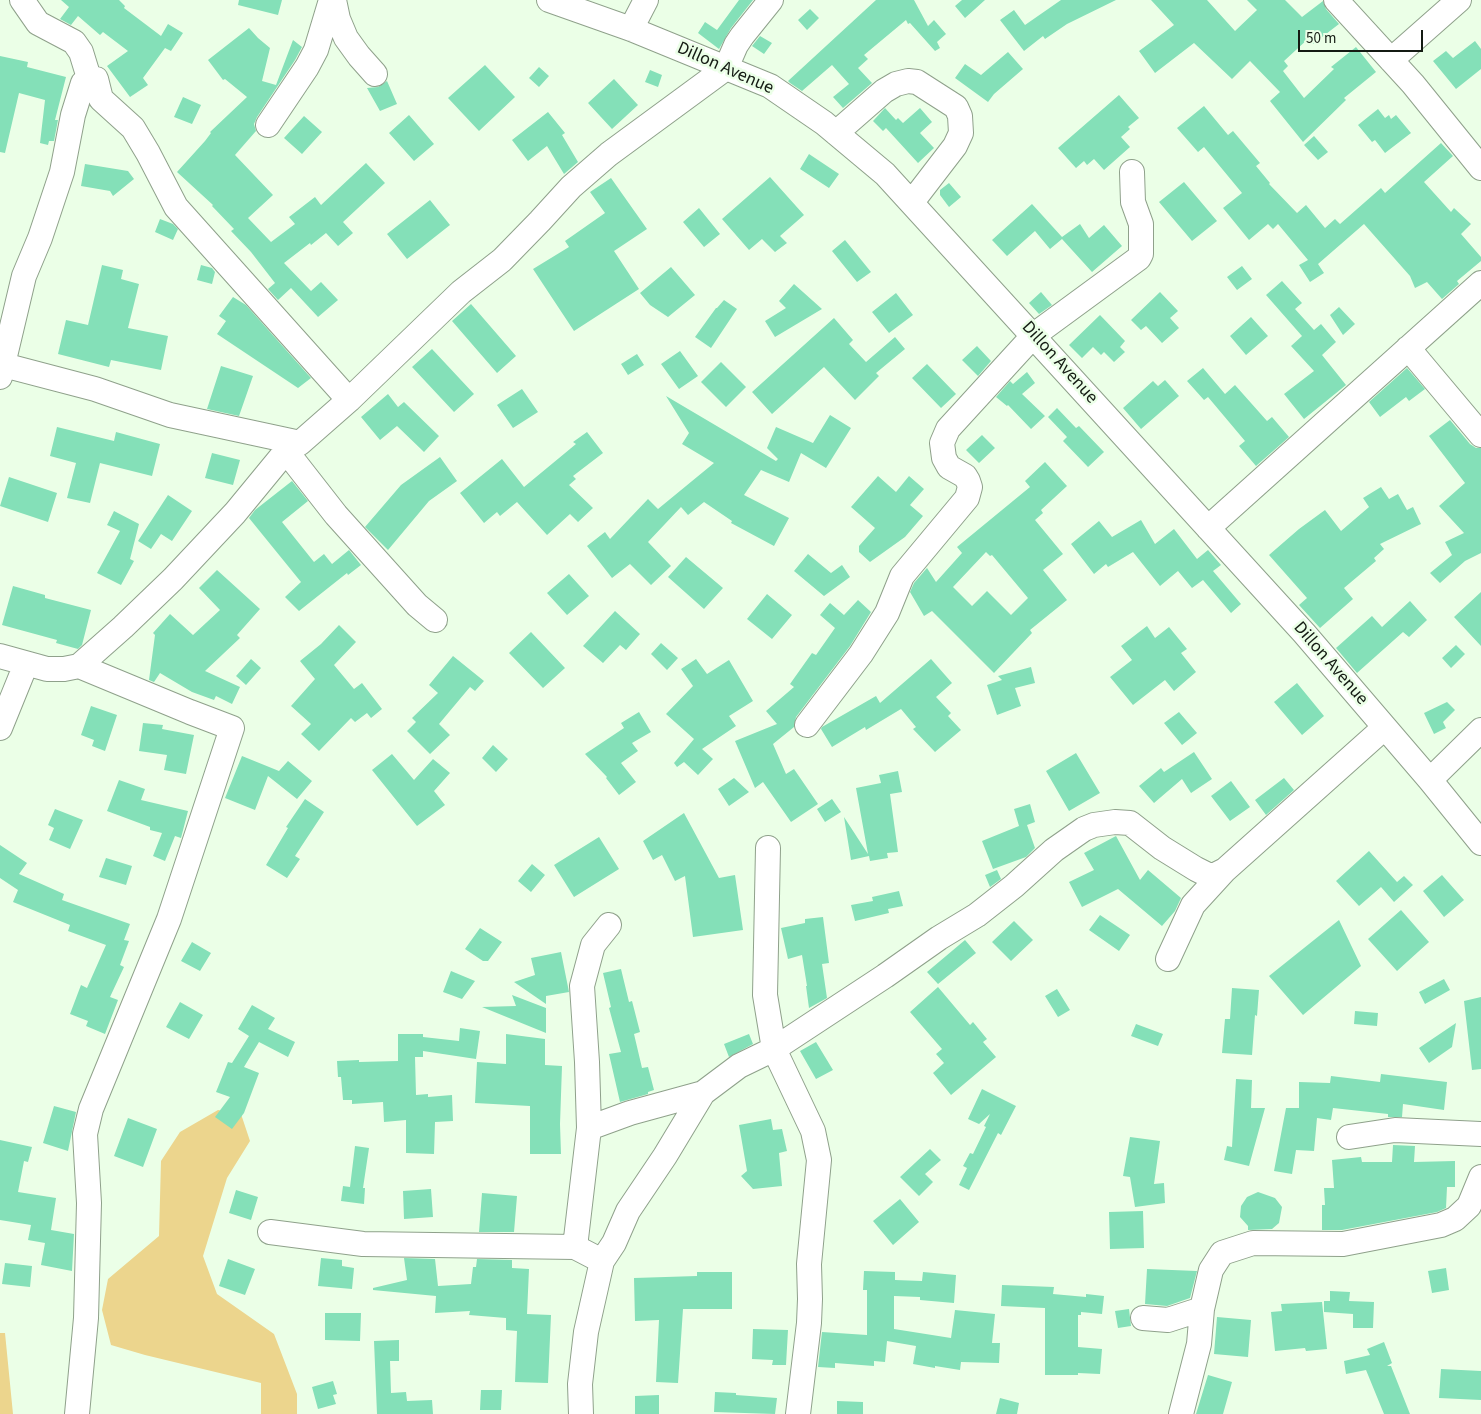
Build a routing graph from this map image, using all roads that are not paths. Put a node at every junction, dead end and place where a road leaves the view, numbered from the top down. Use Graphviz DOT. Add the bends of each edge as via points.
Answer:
graph roads {
  1 [pos="22,0"];
  2 [pos="333,0"];
  3 [pos="549,0"];
  4 [pos="646,0"];
  5 [pos="771,0"];
  6 [pos="1336,0"];
  7 [pos="1459,0"];
  8 [pos="631,29"];
  9 [pos="1391,60"];
  10 [pos="726,68"];
  11 [pos="375,74"];
  12 [pos="89,78"];
  13 [pos="268,125"];
  14 [pos="836,133"];
  15 [pos="1481,168"];
  16 [pos="1132,172"];
  17 [pos="912,202"];
  18 [pos="1481,283"];
  19 [pos="1034,335"];
  20 [pos="1408,348"];
  21 [pos="1,369"];
  22 [pos="349,400"];
  23 [pos="1481,435"];
  24 [pos="293,447"];
  25 [pos="1208,528"];
  26 [pos="435,620"];
  27 [pos="0,656"];
  28 [pos="26,664"];
  29 [pos="79,666"];
  30 [pos="807,725"];
  31 [pos="0,728"];
  32 [pos="1384,728"];
  33 [pos="1481,730"];
  34 [pos="1430,780"];
  35 [pos="1481,843"];
  36 [pos="768,848"];
  37 [pos="1225,870"];
  38 [pos="609,925"];
  39 [pos="1168,959"];
  40 [pos="774,1049"];
  41 [pos="703,1094"];
  42 [pos="588,1128"];
  43 [pos="1481,1134"];
  44 [pos="1349,1137"];
  45 [pos="1481,1177"];
  46 [pos="270,1232"];
  47 [pos="575,1247"];
  48 [pos="602,1261"];
  49 [pos="1202,1309"];
  50 [pos="1143,1318"];
  51 [pos="77,1414"];
  52 [pos="581,1414"];
  53 [pos="798,1414"];
  54 [pos="1181,1414"];
  1 -- 12 [label="street" via="38,23 74,42 81,52"];
  2 -- 11 [label="street" via="346,38"];
  2 -- 13 [label="street" via="316,50"];
  3 -- 8 [label="street, Dillon Avenue"];
  4 -- 8 [label="street"];
  5 -- 10 [label="street" via="736,45"];
  6 -- 9 [label="street"];
  7 -- 9 [label="street"];
  8 -- 10 [label="street, Dillon Avenue"];
  9 -- 15 [label="street"];
  10 -- 14 [label="street, Dillon Avenue" via="770,86"];
  10 -- 22 [label="street" via="571,186 502,260 461,292"];
  12 -- 21 [label="street" via="83,83 62,172 24,276"];
  12 -- 22 [label="street" via="96,79 102,99 133,128 176,207"];
  14 -- 17 [label="street, Dillon Avenue" via="885,174"];
  14 -- 17 [label="street" via="884,91 908,81 917,82 956,107 961,133 956,146"];
  16 -- 19 [label="street" via="1133,202 1141,224 1139,258"];
  17 -- 19 [label="street, Dillon Avenue"];
  18 -- 20 [label="street"];
  19 -- 25 [label="street, Dillon Avenue"];
  19 -- 30 [label="street" via="948,429 942,443 944,458 949,467 968,481 967,498 902,576 887,613"];
  20 -- 23 [label="street"];
  20 -- 25 [label="street"];
  21 -- 24 [label="street" via="86,387 170,416"];
  22 -- 24 [label="street"];
  24 -- 26 [label="street" via="336,515 417,605"];
  24 -- 29 [label="street" via="173,579"];
  25 -- 32 [label="street, Dillon Avenue" via="1304,633"];
  27 -- 28 [label="street"];
  28 -- 29 [label="street" via="47,669"];
  28 -- 31 [label="street"];
  29 -- 51 [label="street" via="232,728 169,919 91,1109 85,1134 89,1203 86,1318"];
  32 -- 34 [label="street, Dillon Avenue"];
  32 -- 37 [label="street"];
  33 -- 34 [label="street"];
  34 -- 35 [label="street, Dillon Avenue"];
  36 -- 40 [label="street" via="766,995"];
  37 -- 39 [label="street" via="1193,905"];
  37 -- 40 [label="street" via="1208,875 1162,848 1130,823 1094,825 1054,850 977,915"];
  38 -- 42 [label="street" via="593,945 582,986"];
  40 -- 41 [label="street" via="739,1066"];
  40 -- 53 [label="street" via="813,1132 819,1160 809,1264 809,1323"];
  41 -- 42 [label="street"];
  41 -- 48 [label="street" via="628,1211"];
  42 -- 47 [label="street"];
  43 -- 44 [label="street" via="1395,1130"];
  45 -- 49 [label="street" via="1469,1206 1455,1219 1441,1224 1343,1244 1253,1243 1222,1253 1211,1270"];
  46 -- 47 [label="street" via="362,1244"];
  47 -- 48 [label="street"];
  48 -- 52 [label="street" via="586,1332 580,1384"];
  49 -- 50 [label="street" via="1168,1320"];
  49 -- 54 [label="street" via="1199,1344"];
}
